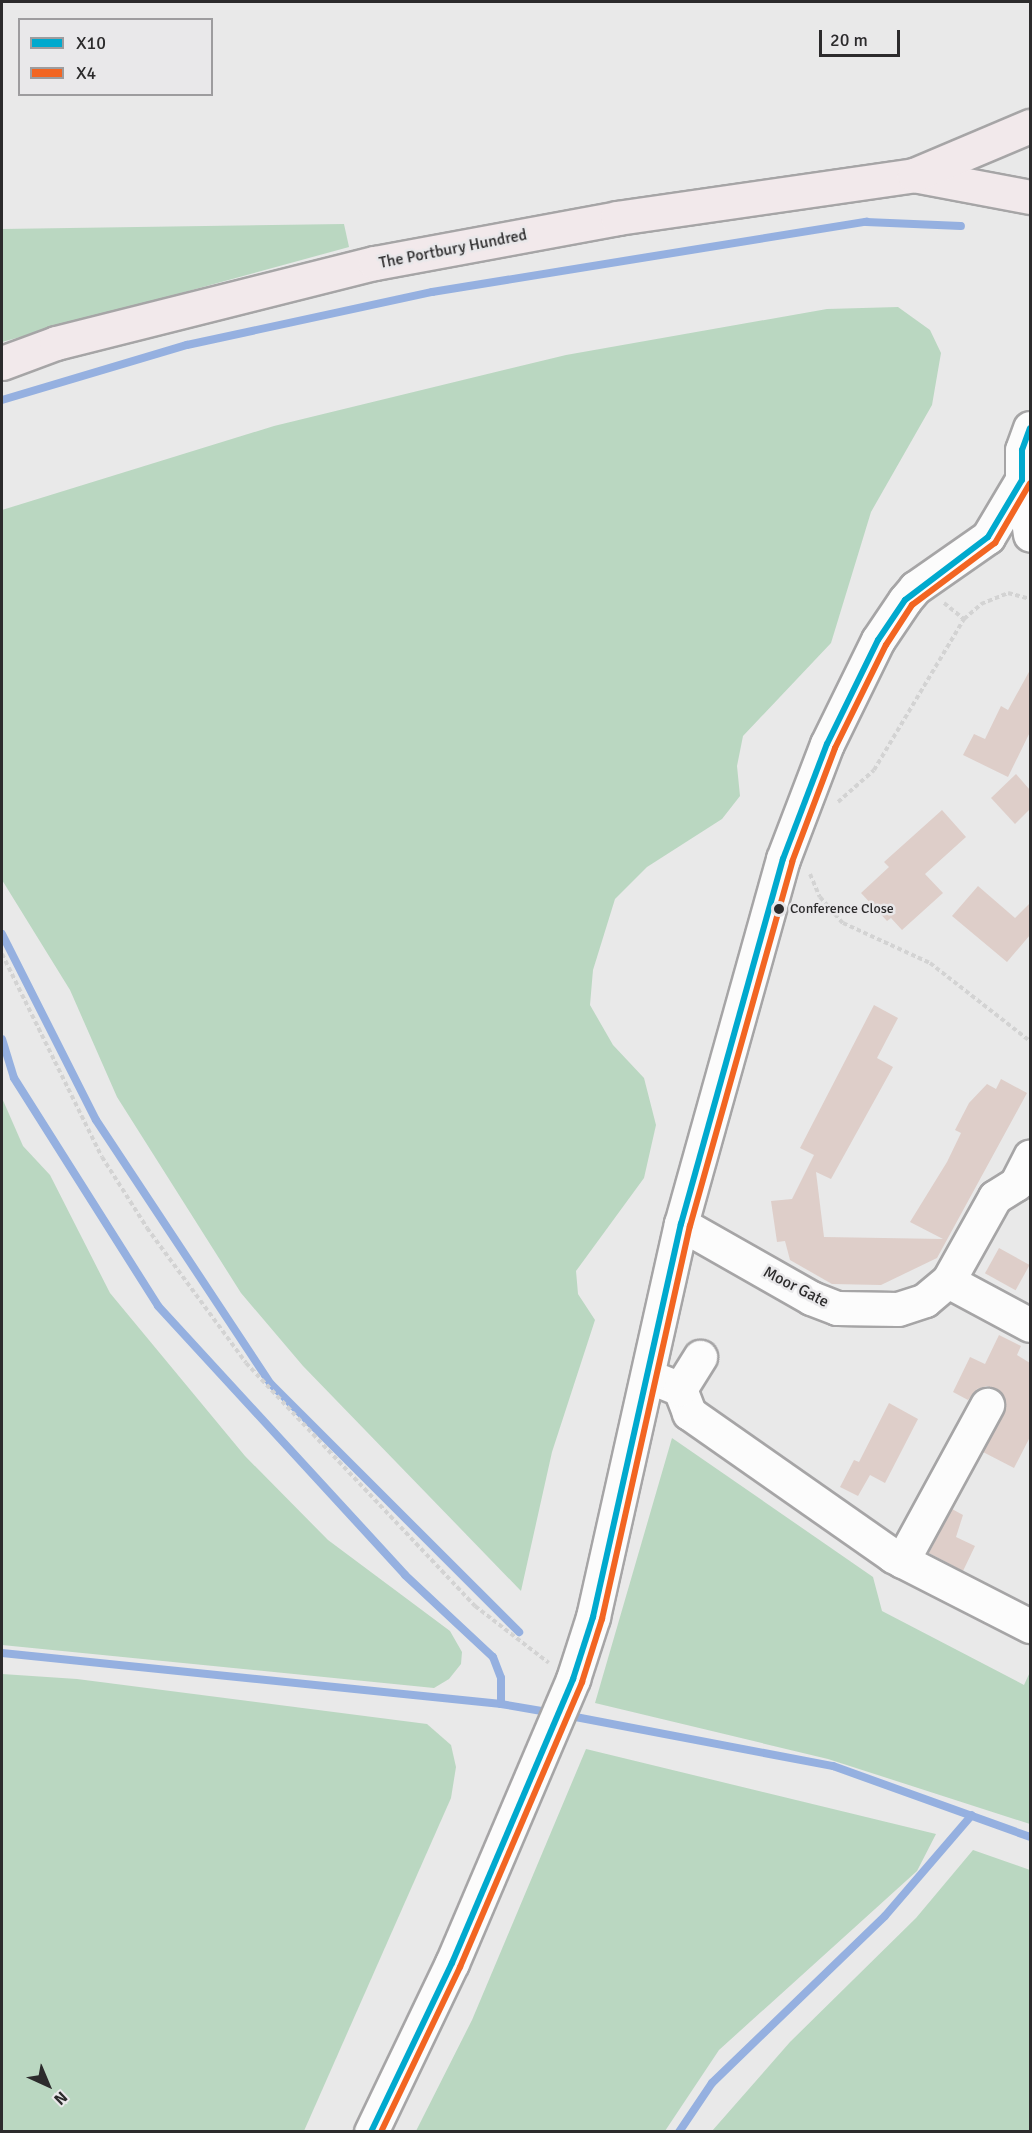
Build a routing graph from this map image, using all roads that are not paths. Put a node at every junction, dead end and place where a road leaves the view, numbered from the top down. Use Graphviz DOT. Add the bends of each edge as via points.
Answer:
graph roads {
  1 [pos="1030,126"];
  2 [pos="914,175"];
  3 [pos="1030,197"];
  4 [pos="2,363"];
  5 [pos="1030,428"];
  6 [pos="1022,480"];
  7 [pos="1030,534"];
  8 [pos="1030,1156"];
  9 [pos="1022,1189"];
  10 [pos="681,1224"];
  11 [pos="948,1281"];
  12 [pos="1030,1325"];
  13 [pos="700,1357"];
  14 [pos="648,1376"];
  15 [pos="680,1389"];
  16 [pos="987,1406"];
  17 [pos="902,1561"];
  18 [pos="1030,1626"];
  19 [pos="371,2132"];
  1 -- 2 [label="main road, The Portbury Hundred"];
  2 -- 3 [label="main road, The Portbury Hundred"];
  2 -- 4 [label="main road, The Portbury Hundred" via="617,218 375,263 56,343"];
  5 -- 6 [label="street" via="1022,450"];
  6 -- 7 [label="street"];
  6 -- 10 [label="street" via="988,537 915,588 878,640 827,744 783,858"];
  8 -- 9 [label="street, Moor Gate"];
  9 -- 11 [label="street, Moor Gate" via="995,1197"];
  10 -- 11 [label="street, Moor Gate" via="811,1298 837,1308 898,1310 925,1300"];
  10 -- 14 [label="street"];
  11 -- 12 [label="street"];
  13 -- 15 [label="street"];
  14 -- 15 [label="street"];
  14 -- 19 [label="street" via="593,1617 573,1679 452,1963"];
  15 -- 17 [label="street" via="689,1413"];
  16 -- 17 [label="street" via="955,1435"];
  17 -- 18 [label="street"];
}
